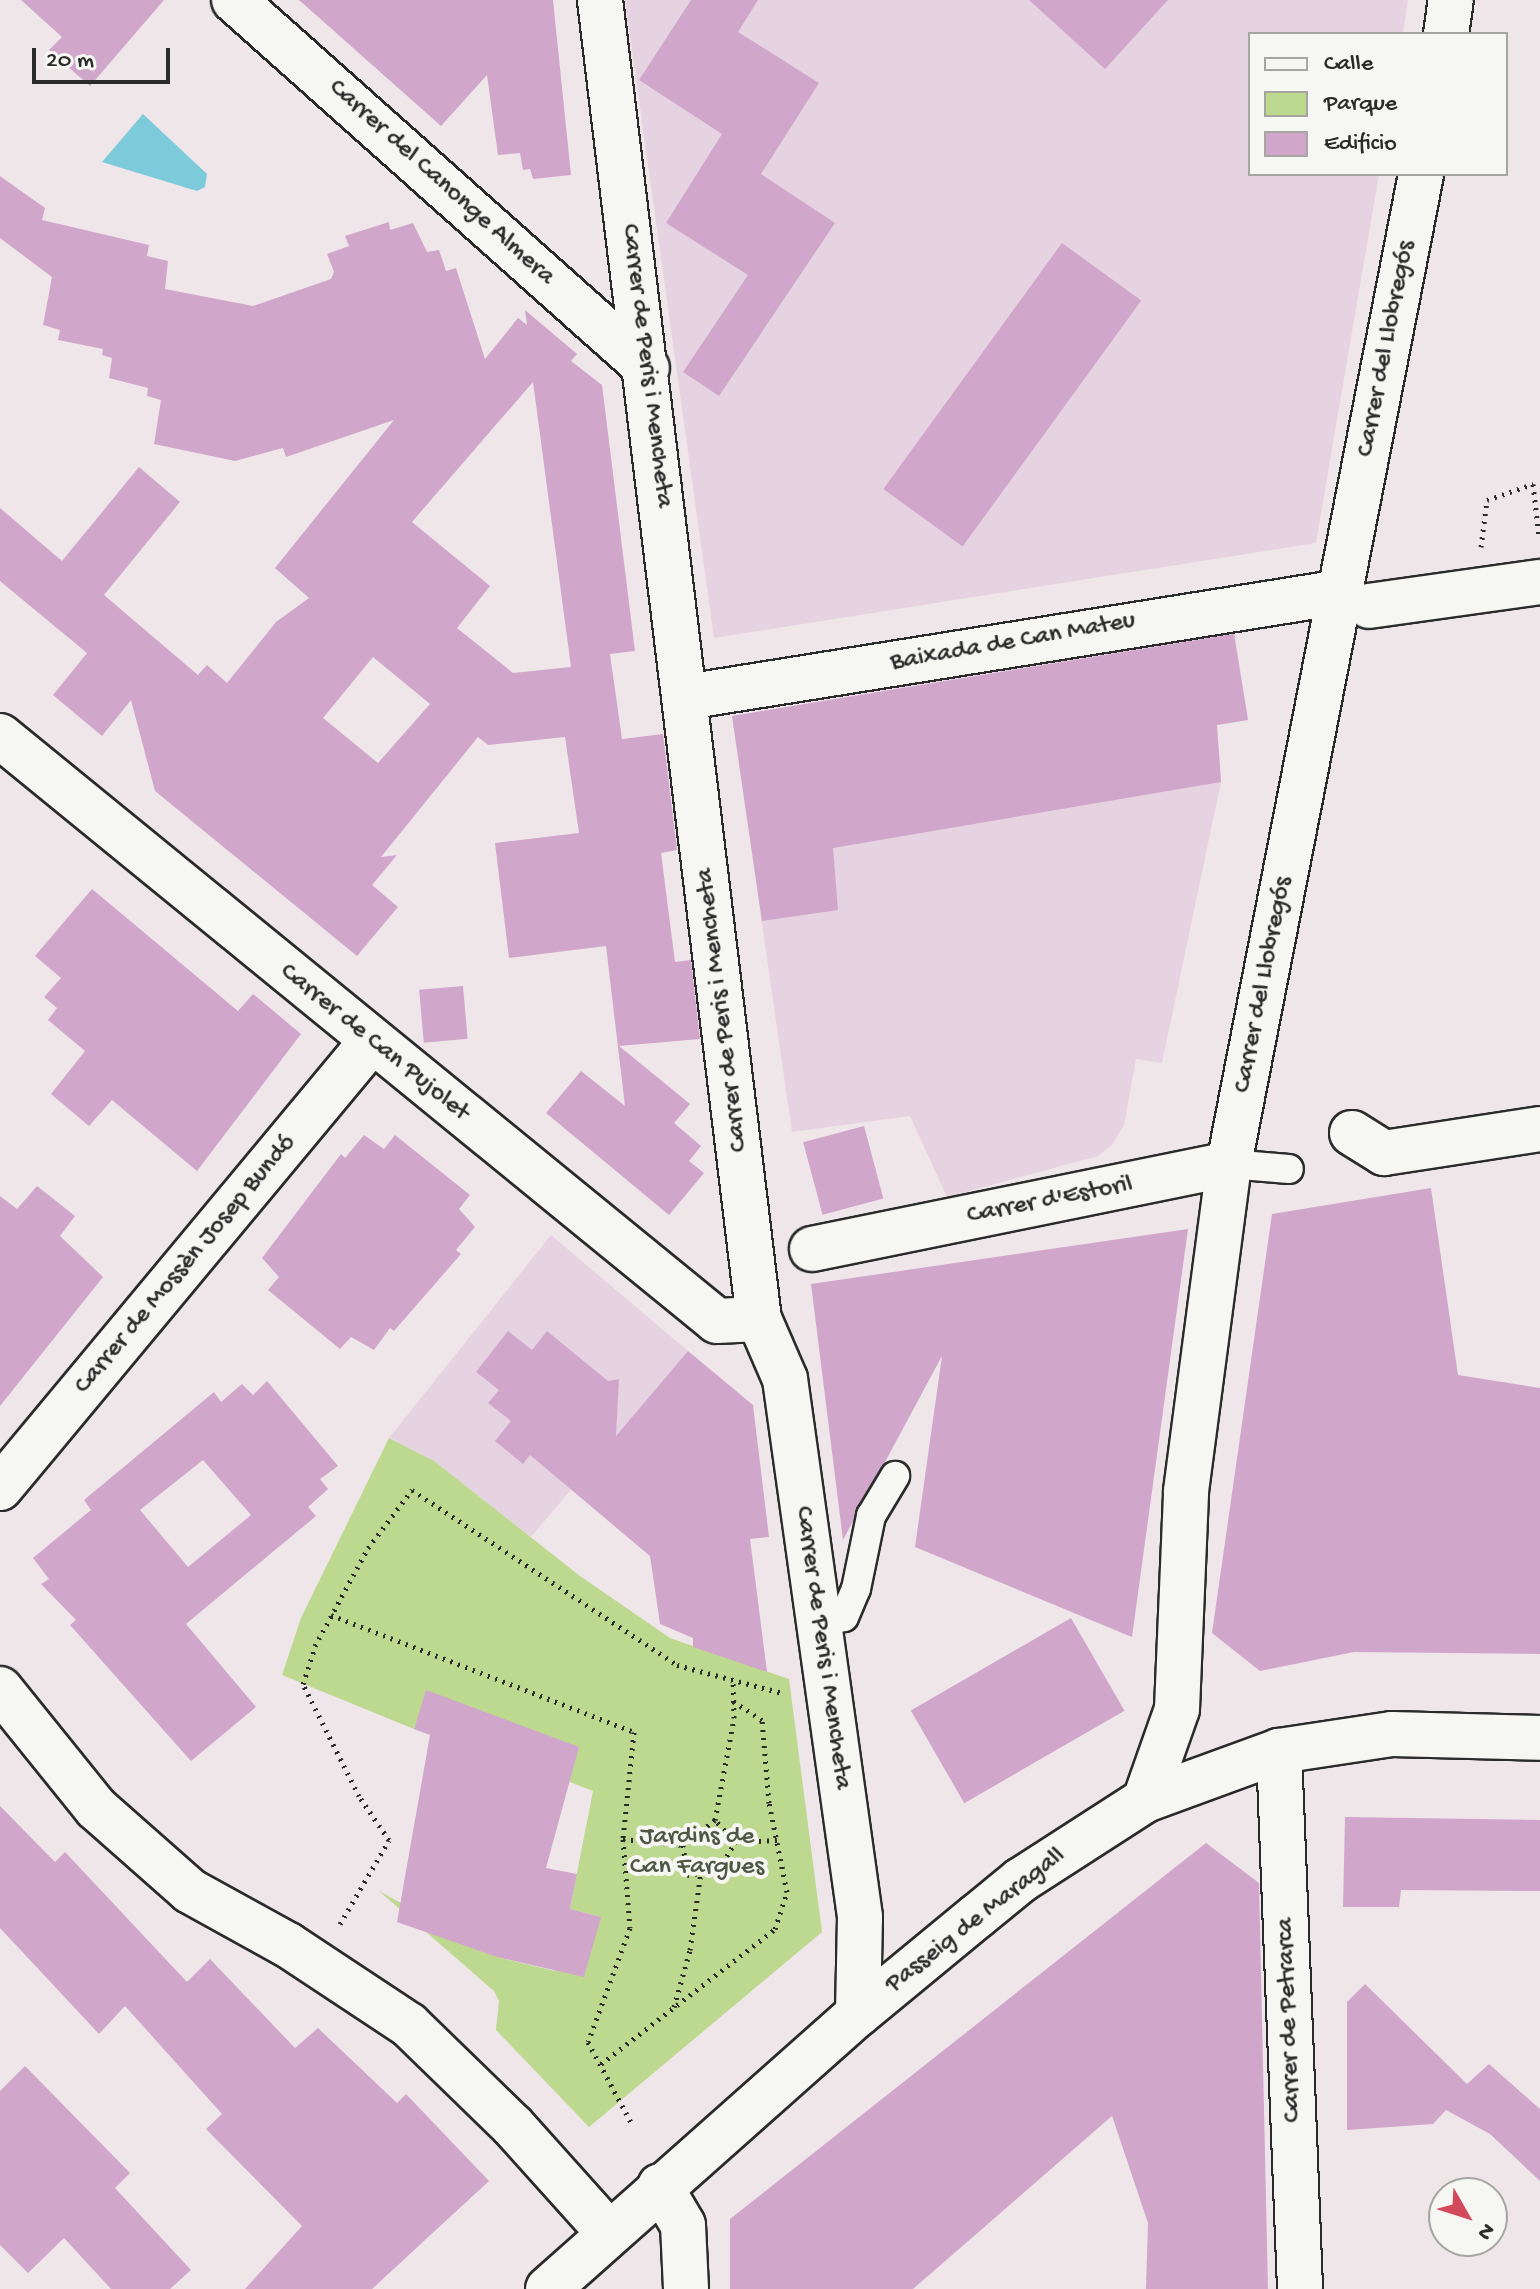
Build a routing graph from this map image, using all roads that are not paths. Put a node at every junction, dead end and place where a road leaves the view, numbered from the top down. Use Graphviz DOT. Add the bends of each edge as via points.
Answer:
graph roads {
  1 [pos="234,0"];
  2 [pos="600,0"];
  3 [pos="1451,0"];
  4 [pos="1446,32"];
  5 [pos="1421,176"];
  6 [pos="647,368"];
  7 [pos="1540,582"];
  8 [pos="1355,599"];
  9 [pos="686,697"];
  10 [pos="0,736"];
  11 [pos="371,1042"];
  12 [pos="1540,1129"];
  13 [pos="1352,1133"];
  14 [pos="1229,1164"];
  15 [pos="1289,1169"];
  16 [pos="812,1249"];
  17 [pos="759,1319"];
  18 [pos="895,1476"];
  19 [pos="0,1488"];
  20 [pos="817,1622"];
  21 [pos="0,1689"];
  22 [pos="1540,1738"];
  23 [pos="1279,1751"];
  24 [pos="1145,1800"];
  25 [pos="858,2014"];
  26 [pos="660,2186"];
  27 [pos="608,2232"];
  28 [pos="548,2289"];
  29 [pos="686,2289"];
  30 [pos="1300,2289"];
  1 -- 6 [label="street, Carrer del Canonge Almera"];
  2 -- 6 [label="street, Carrer de Peris i Mencheta"];
  3 -- 4 [label="street"];
  5 -- 8 [label="street, Carrer del Llobregós"];
  6 -- 9 [label="street, Carrer de Peris i Mencheta"];
  7 -- 8 [label="street, Baixada de Can Mateu"];
  8 -- 9 [label="street, Baixada de Can Mateu"];
  8 -- 14 [label="street, Carrer del Llobregós"];
  9 -- 17 [label="street, Carrer de Peris i Mencheta"];
  10 -- 11 [label="street, Carrer de Can Pujolet"];
  11 -- 17 [label="street, Carrer de Can Pujolet" via="717,1321"];
  11 -- 19 [label="street, Carrer de Mossèn Josep Bundó"];
  12 -- 13 [label="street" via="1384,1153"];
  14 -- 15 [label="lane, Carrer d'Estoril"];
  14 -- 16 [label="street, Carrer d'Estoril"];
  14 -- 24 [label="street, Carrer del Llobregós" via="1186,1491 1177,1709"];
  17 -- 20 [label="street, Carrer de Peris i Mencheta" via="785,1379"];
  18 -- 20 [label="lane" via="871,1516 856,1589 844,1617"];
  20 -- 25 [label="street, Carrer de Peris i Mencheta" via="860,1917"];
  21 -- 27 [label="street" via="96,1808 190,1891 288,1945 409,2025 512,2125"];
  22 -- 23 [label="street, Passeig de Maragall" via="1392,1734"];
  23 -- 24 [label="street, Passeig de Maragall"];
  23 -- 30 [label="street, Carrer de Petrarca"];
  24 -- 25 [label="street, Passeig de Maragall" via="1021,1880"];
  25 -- 26 [label="street, Passeig de Maragall"];
  26 -- 27 [label="street, Passeig de Maragall"];
  26 -- 29 [label="street" via="683,2225"];
  27 -- 28 [label="street, Passeig de Maragall"];
}
